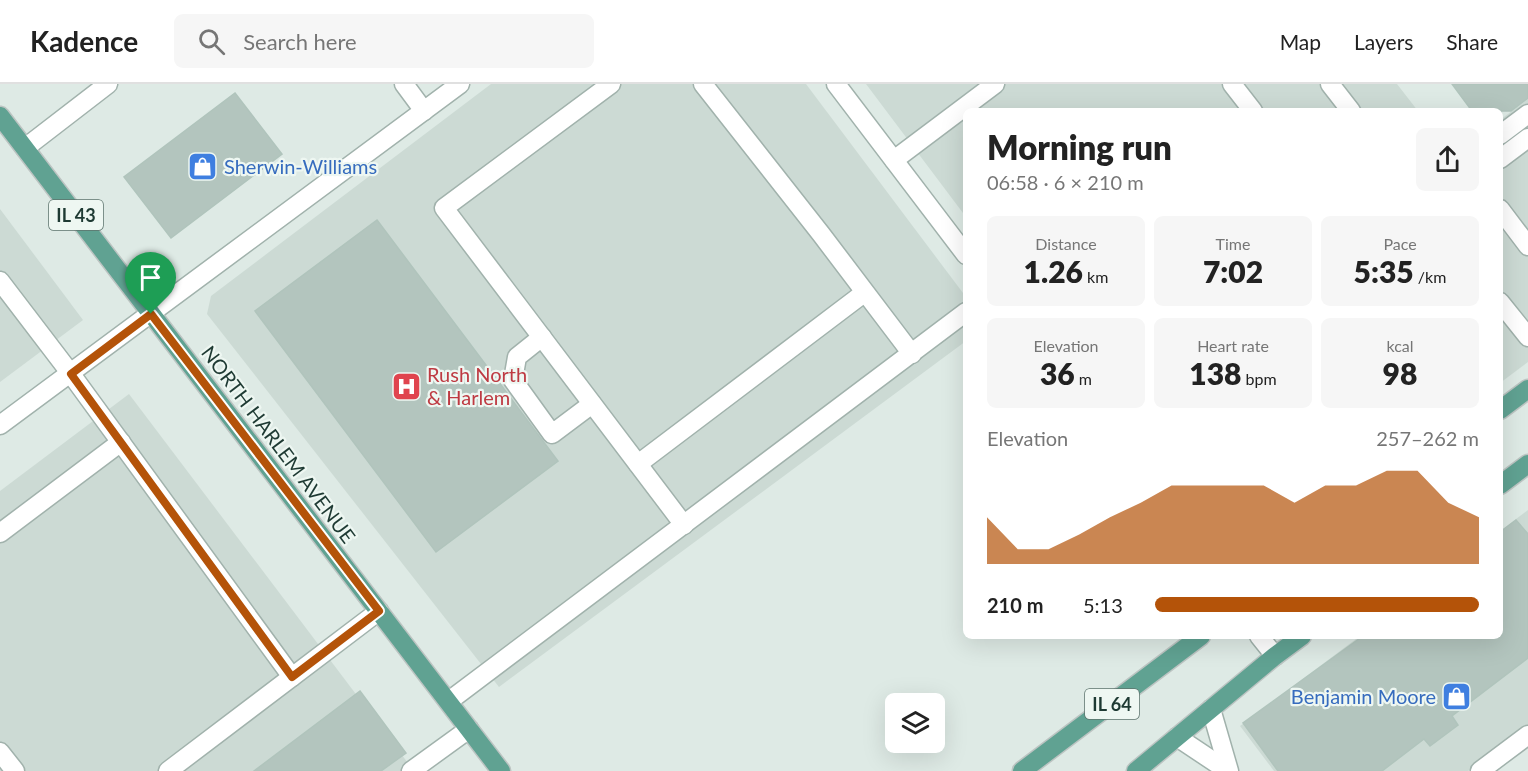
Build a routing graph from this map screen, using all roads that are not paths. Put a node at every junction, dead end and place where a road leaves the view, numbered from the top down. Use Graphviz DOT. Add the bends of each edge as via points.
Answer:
graph roads {
  1 [pos="108,84"];
  2 [pos="404,84"];
  3 [pos="460,84"];
  4 [pos="611,84"];
  5 [pos="703,84"];
  6 [pos="836,84"];
  7 [pos="995,84"];
  8 [pos="1233,84"];
  9 [pos="1330,84"];
  10 [pos="963,108"];
  11 [pos="963,108"];
  12 [pos="1251,108"];
  13 [pos="1349,108"];
  14 [pos="424,111"];
  15 [pos="1528,114"];
  16 [pos="0,116"];
  17 [pos="1503,133"];
  18 [pos="1528,138"];
  19 [pos="25,148"];
  20 [pos="1503,157"];
  21 [pos="894,160"];
  22 [pos="1503,213"];
  23 [pos="1528,246"];
  24 [pos="963,251"];
  25 [pos="0,281"];
  26 [pos="864,293"];
  27 [pos="1503,306"];
  28 [pos="151,314"];
  29 [pos="963,314"];
  30 [pos="542,337"];
  31 [pos="1528,337"];
  32 [pos="912,354"];
  33 [pos="71,374"];
  34 [pos="1528,389"];
  35 [pos="592,404"];
  36 [pos="1503,408"];
  37 [pos="0,425"];
  38 [pos="121,442"];
  39 [pos="638,464"];
  40 [pos="1528,464"];
  41 [pos="1503,483"];
  42 [pos="684,525"];
  43 [pos="0,533"];
  44 [pos="379,611"];
  45 [pos="1197,639"];
  46 [pos="1261,639"];
  47 [pos="1298,639"];
  48 [pos="1275,656"];
  49 [pos="292,677"];
  50 [pos="449,701"];
  51 [pos="1211,709"];
  52 [pos="469,729"];
  53 [pos="1528,735"];
  54 [pos="1177,737"];
  55 [pos="0,752"];
  56 [pos="15,771"];
  57 [pos="168,771"];
  58 [pos="411,771"];
  59 [pos="501,771"];
  60 [pos="1022,771"];
  61 [pos="1136,771"];
  62 [pos="1228,771"];
  63 [pos="1480,771"];
  1 -- 19 [label="street"];
  2 -- 14 [label="street"];
  3 -- 14 [label="street"];
  4 -- 30 [label="street" via="444,208"];
  5 -- 26 [label="street"];
  6 -- 21 [label="street"];
  7 -- 11 [label="street"];
  8 -- 12 [label="street"];
  9 -- 13 [label="street"];
  10 -- 21 [label="street"];
  14 -- 28 [label="street"];
  15 -- 17 [label="street"];
  16 -- 19 [label="main road, NORTH HARLEM AVENUE / IL 43"];
  18 -- 20 [label="street"];
  19 -- 28 [label="main road, NORTH HARLEM AVENUE / IL 43"];
  21 -- 24 [label="street"];
  22 -- 23 [label="street"];
  25 -- 33 [label="street"];
  26 -- 32 [label="street"];
  26 -- 39 [label="street"];
  27 -- 31 [label="street"];
  28 -- 33 [label="street"];
  28 -- 44 [label="main road, NORTH HARLEM AVENUE / IL 43"];
  29 -- 32 [label="street"];
  30 -- 35 [label="street"];
  30 -- 35 [label="street" via="517,357 513,380 552,434"];
  32 -- 42 [label="street"];
  33 -- 37 [label="street"];
  33 -- 38 [label="street"];
  34 -- 36 [label="main road"];
  35 -- 39 [label="street"];
  38 -- 43 [label="street"];
  38 -- 49 [label="street"];
  39 -- 42 [label="street"];
  40 -- 41 [label="main road"];
  42 -- 50 [label="street"];
  44 -- 49 [label="street"];
  44 -- 50 [label="main road, NORTH HARLEM AVENUE / IL 43"];
  45 -- 60 [label="main road, IL 64"];
  46 -- 48 [label="street"];
  47 -- 48 [label="main road"];
  48 -- 51 [label="main road"];
  49 -- 57 [label="street"];
  50 -- 52 [label="main road, NORTH HARLEM AVENUE / IL 43"];
  51 -- 54 [label="main road"];
  51 -- 62 [label="street"];
  52 -- 58 [label="street"];
  52 -- 59 [label="main road, NORTH HARLEM AVENUE / IL 43"];
  53 -- 63 [label="street"];
  54 -- 61 [label="main road"];
  54 -- 62 [label="street"];
  55 -- 56 [label="street"];
}
